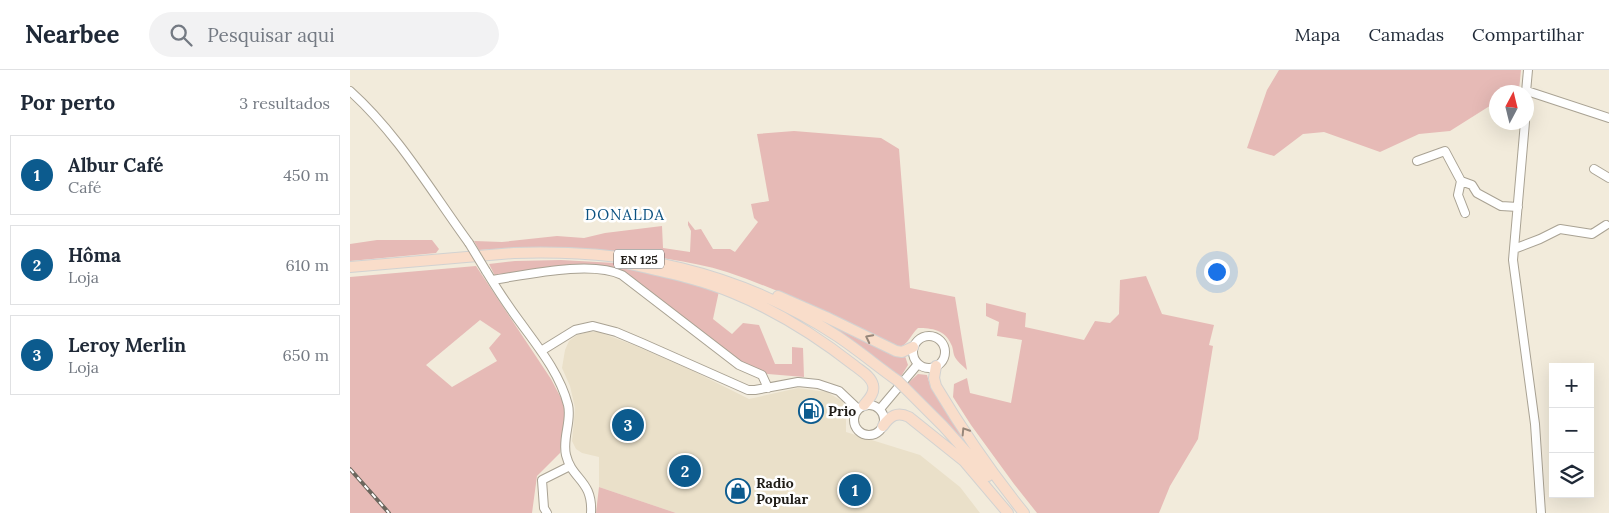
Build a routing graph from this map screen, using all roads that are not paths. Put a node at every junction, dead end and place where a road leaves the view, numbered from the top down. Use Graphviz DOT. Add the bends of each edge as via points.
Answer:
graph roads {
  1 [pos="1528,70"];
  2 [pos="1527,85"];
  3 [pos="350,91"];
  4 [pos="1534,95"];
  5 [pos="1609,118"];
  6 [pos="1524,130"];
  7 [pos="1417,161"];
  8 [pos="1594,169"];
  9 [pos="1609,178"];
  10 [pos="1461,181"];
  11 [pos="1518,207"];
  12 [pos="1466,213"];
  13 [pos="1606,225"];
  14 [pos="1514,249"];
  15 [pos="598,253"];
  16 [pos="616,260"];
  17 [pos="350,267"];
  18 [pos="350,272"];
  19 [pos="492,280"];
  20 [pos="913,347"];
  21 [pos="541,351"];
  22 [pos="918,364"];
  23 [pos="936,366"];
  24 [pos="900,386"];
  25 [pos="768,388"];
  26 [pos="861,407"];
  27 [pos="880,409"];
  28 [pos="883,426"];
  29 [pos="570,466"];
  30 [pos="547,513"];
  31 [pos="591,513"];
  32 [pos="1008,513"];
  33 [pos="1014,513"];
  34 [pos="1019,513"];
  35 [pos="1024,513"];
  36 [pos="1541,513"];
  1 -- 2 [label="street"];
  3 -- 19 [label="street, bridge" via="399,144"];
  4 -- 5 [label="street"];
  6 -- 11 [label="street"];
  7 -- 10 [label="street" via="1445,151"];
  8 -- 9 [label="street"];
  10 -- 11 [label="street" via="1501,206"];
  10 -- 12 [label="street" via="1458,195"];
  11 -- 14 [label="street"];
  13 -- 14 [label="street" via="1592,234 1560,229"];
  14 -- 36 [label="street" via="1535,424"];
  15 -- 17 [label="main road, EN 125" via="514,253"];
  20 -- 15 [label="main road, one-way" via="896,351 798,304 724,276 661,260"];
  15 -- 24 [label="main road, EN 125" via="658,262 747,289 789,308 835,335"];
  16 -- 18 [label="main road, EN 125" via="514,258"];
  16 -- 24 [label="main road, EN 125" via="692,275 768,302 827,334"];
  16 -- 26 [label="main road" via="733,293 811,334 871,380 872,393"];
  19 -- 21 [label="street"];
  19 -- 25 [label="street" via="578,269 614,271 739,366 762,375"];
  20 -- 22 [label="street" via="913,356"];
  20 -- 23 [label="street" via="923,337 937,338 945,351"];
  21 -- 25 [label="street" via="575,330 593,326 650,346 742,388"];
  21 -- 29 [label="street" via="565,394 569,409 565,443"];
  22 -- 23 [label="street" via="927,368"];
  22 -- 27 [label="street"];
  35 -- 23 [label="main road, one-way" via="985,462 936,386"];
  24 -- 33 [label="main road, EN 125"];
  24 -- 34 [label="main road, EN 125" via="958,442"];
  25 -- 26 [label="street" via="798,382 818,384 839,391"];
  26 -- 27 [label="street" via="872,405"];
  26 -- 28 [label="street" via="855,412 853,421 860,433 874,435"];
  27 -- 28 [label="street" via="884,417"];
  28 -- 32 [label="main road" via="893,415 909,417 964,461"];
  29 -- 30 [label="street" via="542,480"];
  29 -- 31 [label="street" via="590,494"];
}
